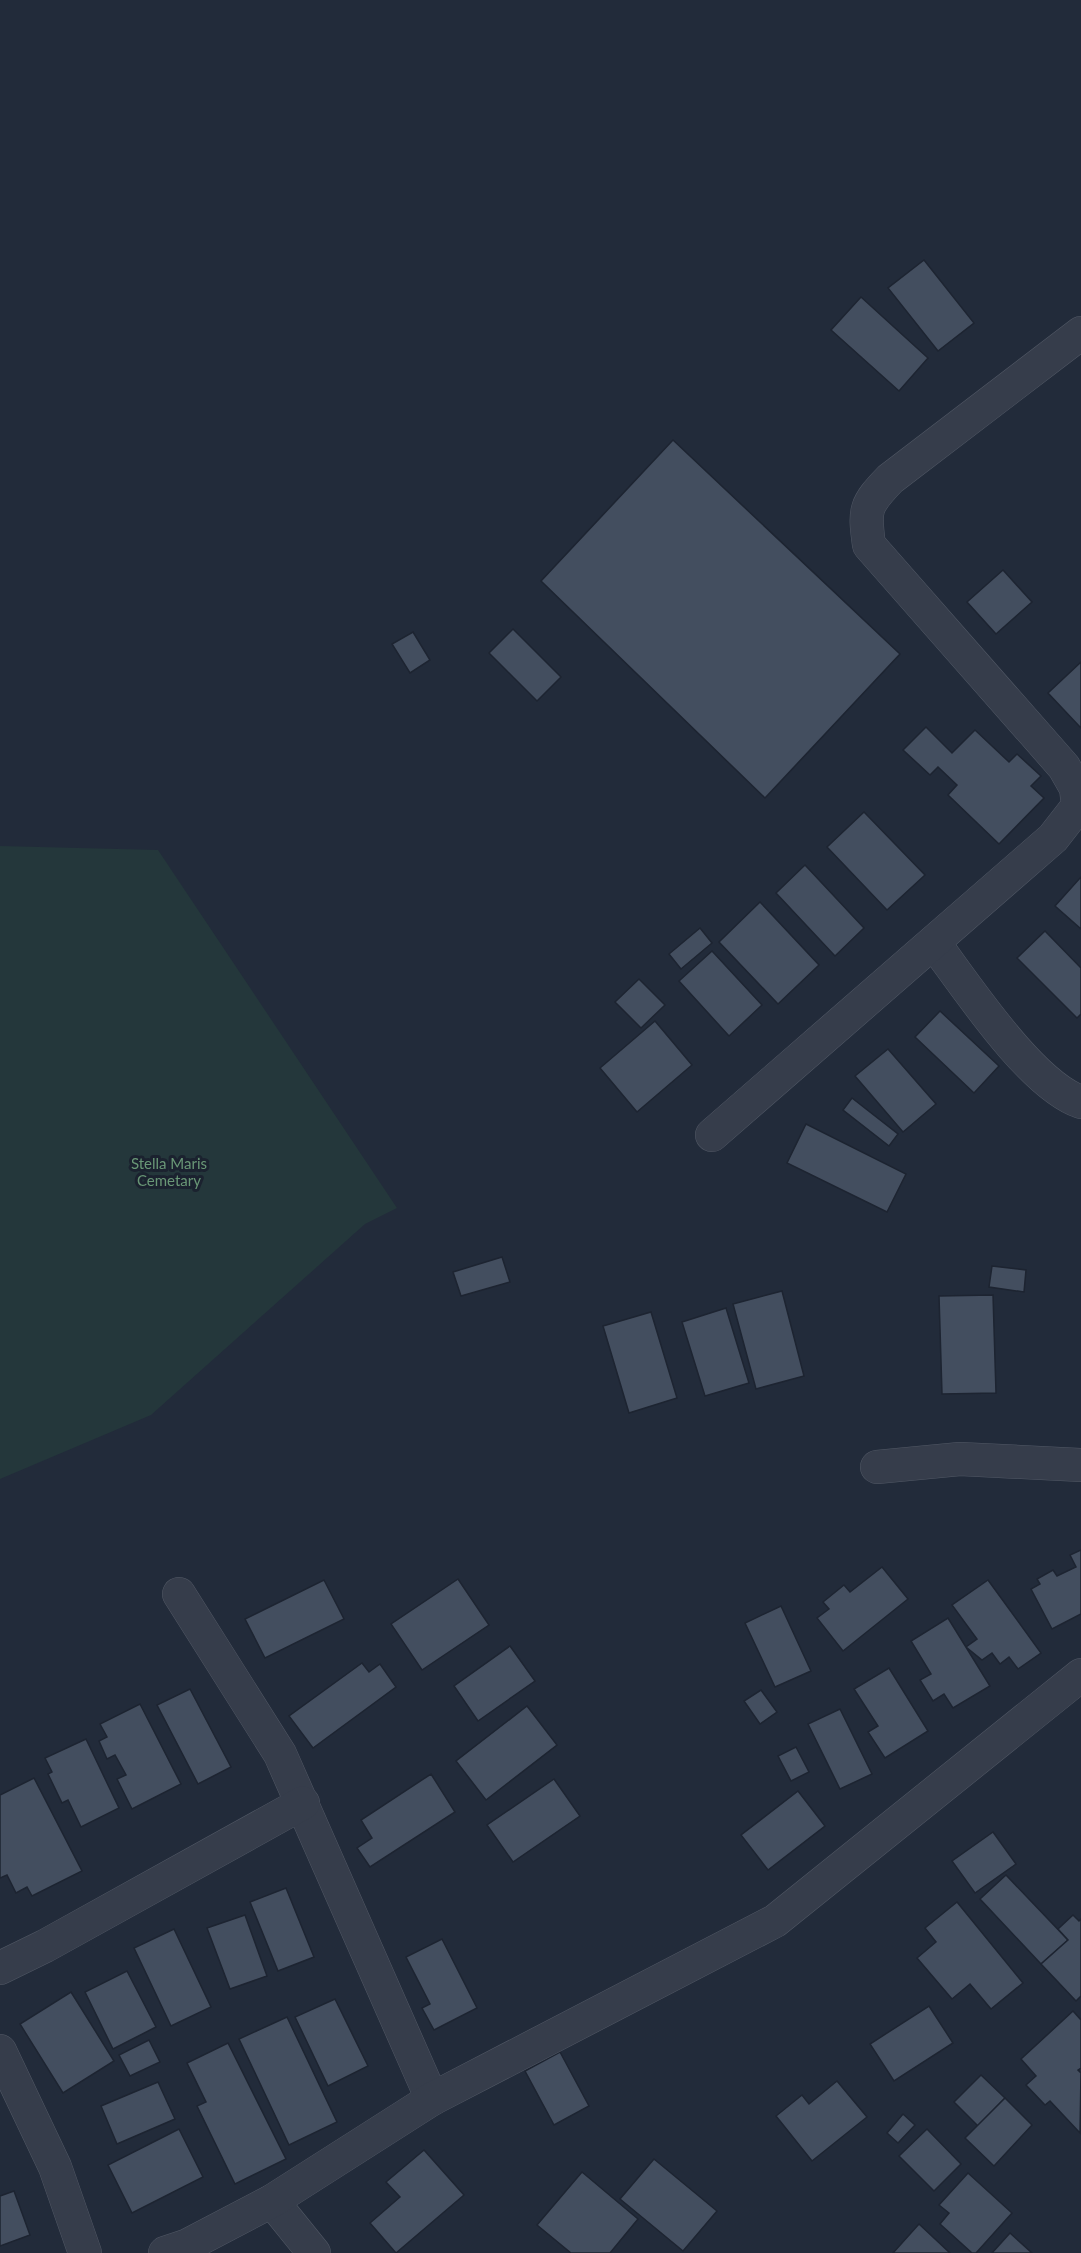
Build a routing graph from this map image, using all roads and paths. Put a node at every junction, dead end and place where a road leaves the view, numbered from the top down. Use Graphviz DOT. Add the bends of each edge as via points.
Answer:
graph roads {
  1 [pos="1081,333"];
  2 [pos="934,942"];
  3 [pos="1081,1102"];
  4 [pos="712,1136"];
  5 [pos="1081,1465"];
  6 [pos="877,1467"];
  7 [pos="179,1594"];
  8 [pos="1081,1675"];
  9 [pos="303,1803"];
  10 [pos="0,1968"];
  11 [pos="0,2051"];
  12 [pos="432,2099"];
  13 [pos="273,2201"];
  14 [pos="85,2253"];
  15 [pos="165,2253"];
  16 [pos="314,2253"];
  1 -- 2 [label="street" via="890,479 873,497 865,516 869,545 1064,767 1076,788 1078,806 1053,838"];
  2 -- 3 [label="street" via="1038,1075 1064,1096"];
  2 -- 4 [label="street"];
  5 -- 6 [label="street" via="960,1459"];
  7 -- 9 [label="street" via="280,1754"];
  8 -- 12 [label="street" via="775,1921"];
  9 -- 10 [label="street"];
  9 -- 12 [label="street"];
  11 -- 14 [label="street" via="55,2167"];
  12 -- 13 [label="street"];
  13 -- 15 [label="street"];
  13 -- 16 [label="street"];
}
